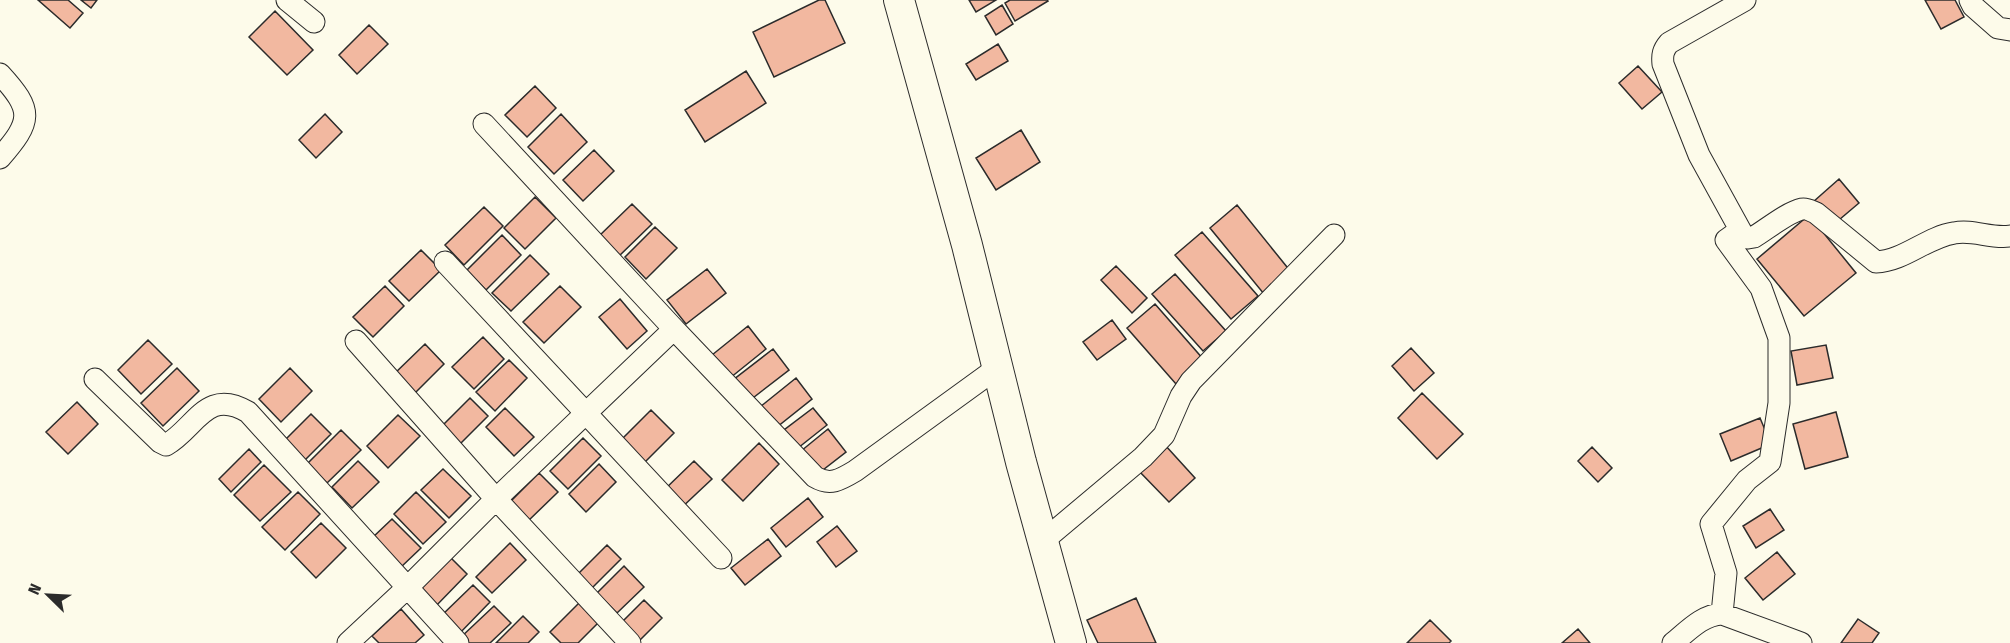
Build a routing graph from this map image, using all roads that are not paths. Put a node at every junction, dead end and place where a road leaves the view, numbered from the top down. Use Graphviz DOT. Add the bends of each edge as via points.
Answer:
graph roads {
  1 [pos="287,0"];
  2 [pos="899,0"];
  3 [pos="1745,0"];
  4 [pos="1970,0"];
  5 [pos="314,22"];
  6 [pos="2010,30"];
  7 [pos="0,74"];
  8 [pos="484,124"];
  9 [pos="0,158"];
  10 [pos="1740,230"];
  11 [pos="1334,235"];
  12 [pos="2010,236"];
  13 [pos="445,262"];
  14 [pos="674,329"];
  15 [pos="356,341"];
  16 [pos="997,368"];
  17 [pos="95,379"];
  18 [pos="586,413"];
  19 [pos="496,499"];
  20 [pos="1042,541"];
  21 [pos="721,558"];
  22 [pos="408,587"];
  23 [pos="1722,614"];
  24 [pos="348,643"];
  25 [pos="458,643"];
  26 [pos="630,643"];
  27 [pos="1071,643"];
  28 [pos="1673,643"];
  29 [pos="1801,643"];
  1 -- 5 [label="street"];
  2 -- 16 [label="main road"];
  3 -- 10 [label="street" via="1669,43 1662,56 1700,155"];
  4 -- 6 [label="street" via="1998,28"];
  7 -- 9 [label="street" via="22,102 26,114 24,127"];
  8 -- 14 [label="street"];
  10 -- 12 [label="street" via="1748,238 1754,237 1790,214 1808,209 1876,262 1954,233"];
  10 -- 23 [label="street" via="1726,240 1761,288 1779,338 1779,403 1770,462 1747,480 1711,524 1726,573"];
  11 -- 20 [label="street" via="1191,381 1164,435"];
  13 -- 18 [label="street"];
  14 -- 16 [label="street" via="815,477 830,483 855,471"];
  14 -- 18 [label="street"];
  15 -- 19 [label="street"];
  16 -- 20 [label="main road"];
  17 -- 22 [label="street" via="166,445 216,405 230,404 248,412"];
  18 -- 19 [label="street"];
  18 -- 21 [label="street"];
  19 -- 22 [label="street"];
  19 -- 26 [label="street"];
  20 -- 27 [label="main road"];
  22 -- 24 [label="street"];
  22 -- 25 [label="street"];
  23 -- 28 [label="street" via="1712,614 1700,621"];
  23 -- 29 [label="street"];
}
